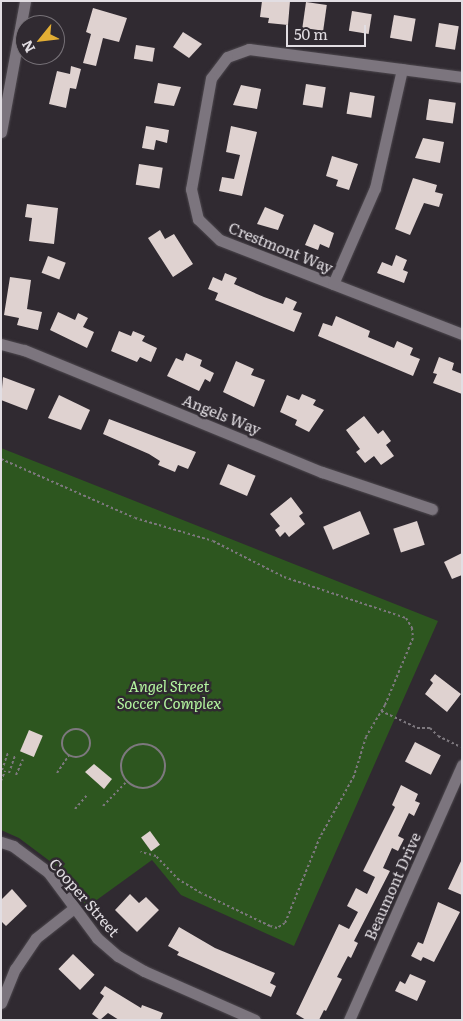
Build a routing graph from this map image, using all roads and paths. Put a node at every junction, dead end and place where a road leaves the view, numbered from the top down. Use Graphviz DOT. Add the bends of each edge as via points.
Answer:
graph roads {
  1 [pos="25,1"];
  2 [pos="402,68"];
  3 [pos="462,77"];
  4 [pos="5,93"];
  5 [pos="1,132"];
  6 [pos="333,284"];
  7 [pos="462,334"];
  8 [pos="1,344"];
  9 [pos="1,459"];
  10 [pos="432,509"];
  11 [pos="381,711"];
  12 [pos="461,747"];
  13 [pos="8,753"];
  14 [pos="69,755"];
  15 [pos="15,756"];
  16 [pos="23,759"];
  17 [pos="462,765"];
  18 [pos="2,770"];
  19 [pos="5,771"];
  20 [pos="9,772"];
  21 [pos="57,773"];
  22 [pos="16,775"];
  23 [pos="1,780"];
  24 [pos="128,782"];
  25 [pos="88,794"];
  26 [pos="103,806"];
  27 [pos="75,809"];
  28 [pos="1,842"];
  29 [pos="142,852"];
  30 [pos="74,908"];
  31 [pos="1,1003"];
  32 [pos="255,1020"];
  33 [pos="349,1020"];
  1 -- 4 [label="street"];
  2 -- 3 [label="street"];
  2 -- 6 [label="street" via="375,188"];
  2 -- 6 [label="street, Crestmont Way" via="249,49 228,57 211,78 191,189 198,218 220,240"];
  4 -- 5 [label="street"];
  6 -- 7 [label="street, Crestmont Way"];
  8 -- 10 [label="street, Angels Way" via="34,354 322,472"];
  9 -- 11 [label="path" via="135,518 213,541 284,577 406,618 413,638"];
  11 -- 12 [label="path" via="417,728 430,728 438,736"];
  11 -- 29 [label="path" via="366,737 354,776 320,837 285,923 277,928 201,893 179,880 156,856"];
  13 -- 18 [label="path"];
  14 -- 14 [label="path" via="63,748 64,736 71,730 81,730 88,735 89,748 82,755"];
  14 -- 21 [label="path"];
  15 -- 20 [label="path"];
  16 -- 22 [label="path"];
  17 -- 33 [label="street, Beaumont Drive"];
  19 -- 23 [label="path"];
  24 -- 24 [label="path" via="121,768 128,750 141,744 159,752 165,765 158,782 145,788"];
  24 -- 26 [label="path"];
  25 -- 27 [label="path"];
  28 -- 30 [label="street, Cooper Street" via="13,846 48,872"];
  30 -- 31 [label="street" via="36,938 15,969"];
  30 -- 32 [label="street, Cooper Street" via="97,938 118,956 144,971"];
}
